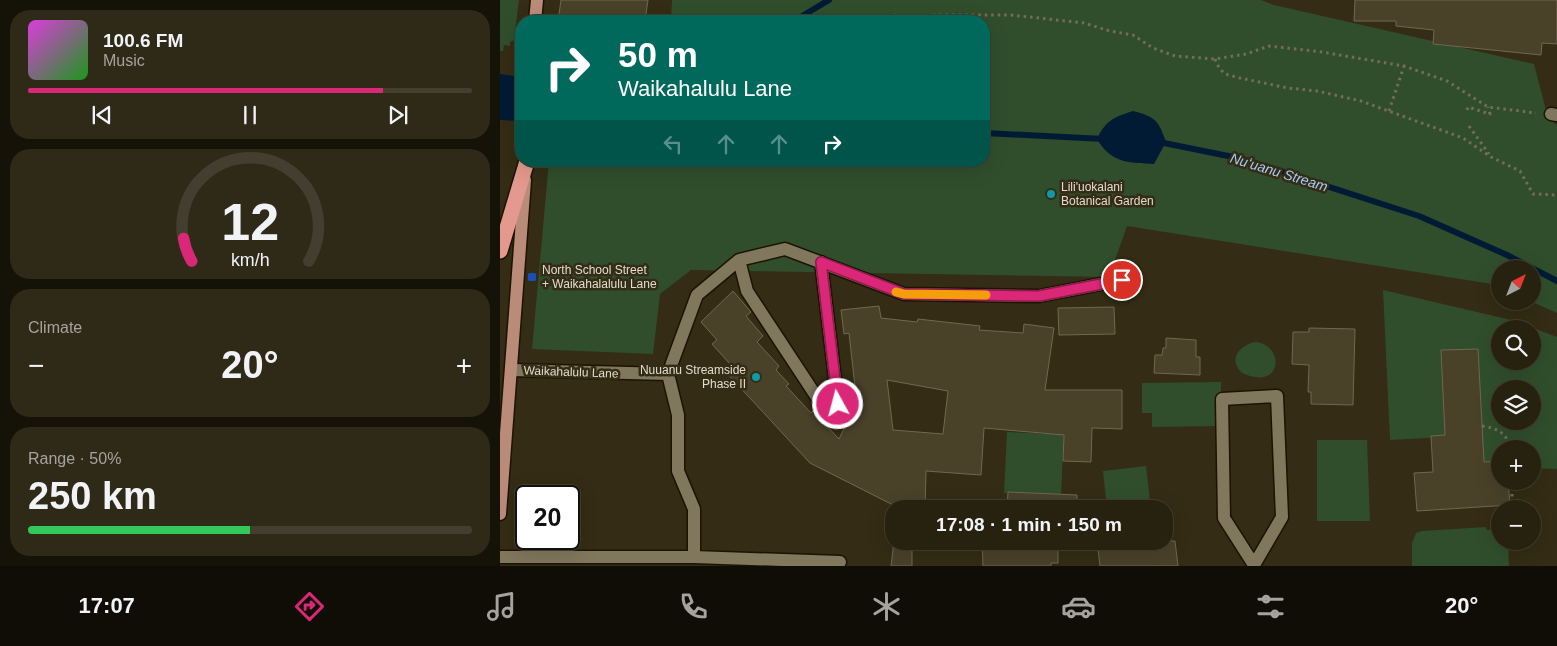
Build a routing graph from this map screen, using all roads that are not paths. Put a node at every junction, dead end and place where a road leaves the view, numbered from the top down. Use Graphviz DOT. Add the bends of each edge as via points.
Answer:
graph roads {
  1 [pos="537,0"];
  2 [pos="536,15"];
  3 [pos="525,167"];
  4 [pos="527,167"];
  5 [pos="500,251"];
  6 [pos="738,260"];
  7 [pos="821,262"];
  8 [pos="1122,280"];
  9 [pos="511,370"];
  10 [pos="668,374"];
  11 [pos="500,514"];
  12 [pos="500,557"];
  13 [pos="694,557"];
  14 [pos="840,562"];
  15 [pos="1254,566"];
  1 -- 2 [label="main road"];
  3 -- 5 [label="highway"];
  4 -- 9 [label="main road"];
  6 -- 7 [label="street" via="785,249"];
  6 -- 7 [label="street" via="747,291 820,402 838,404"];
  6 -- 10 [label="street" via="696,295"];
  7 -- 8 [label="street" via="904,294 1039,296"];
  9 -- 10 [label="street, Waikahalulu Lane"];
  9 -- 11 [label="main road"];
  10 -- 13 [label="street" via="678,416 678,471 694,509"];
  12 -- 13 [label="street"];
  13 -- 14 [label="street"];
  15 -- 15 [label="street" via="1282,517 1277,396 1222,399 1224,518"];
}
